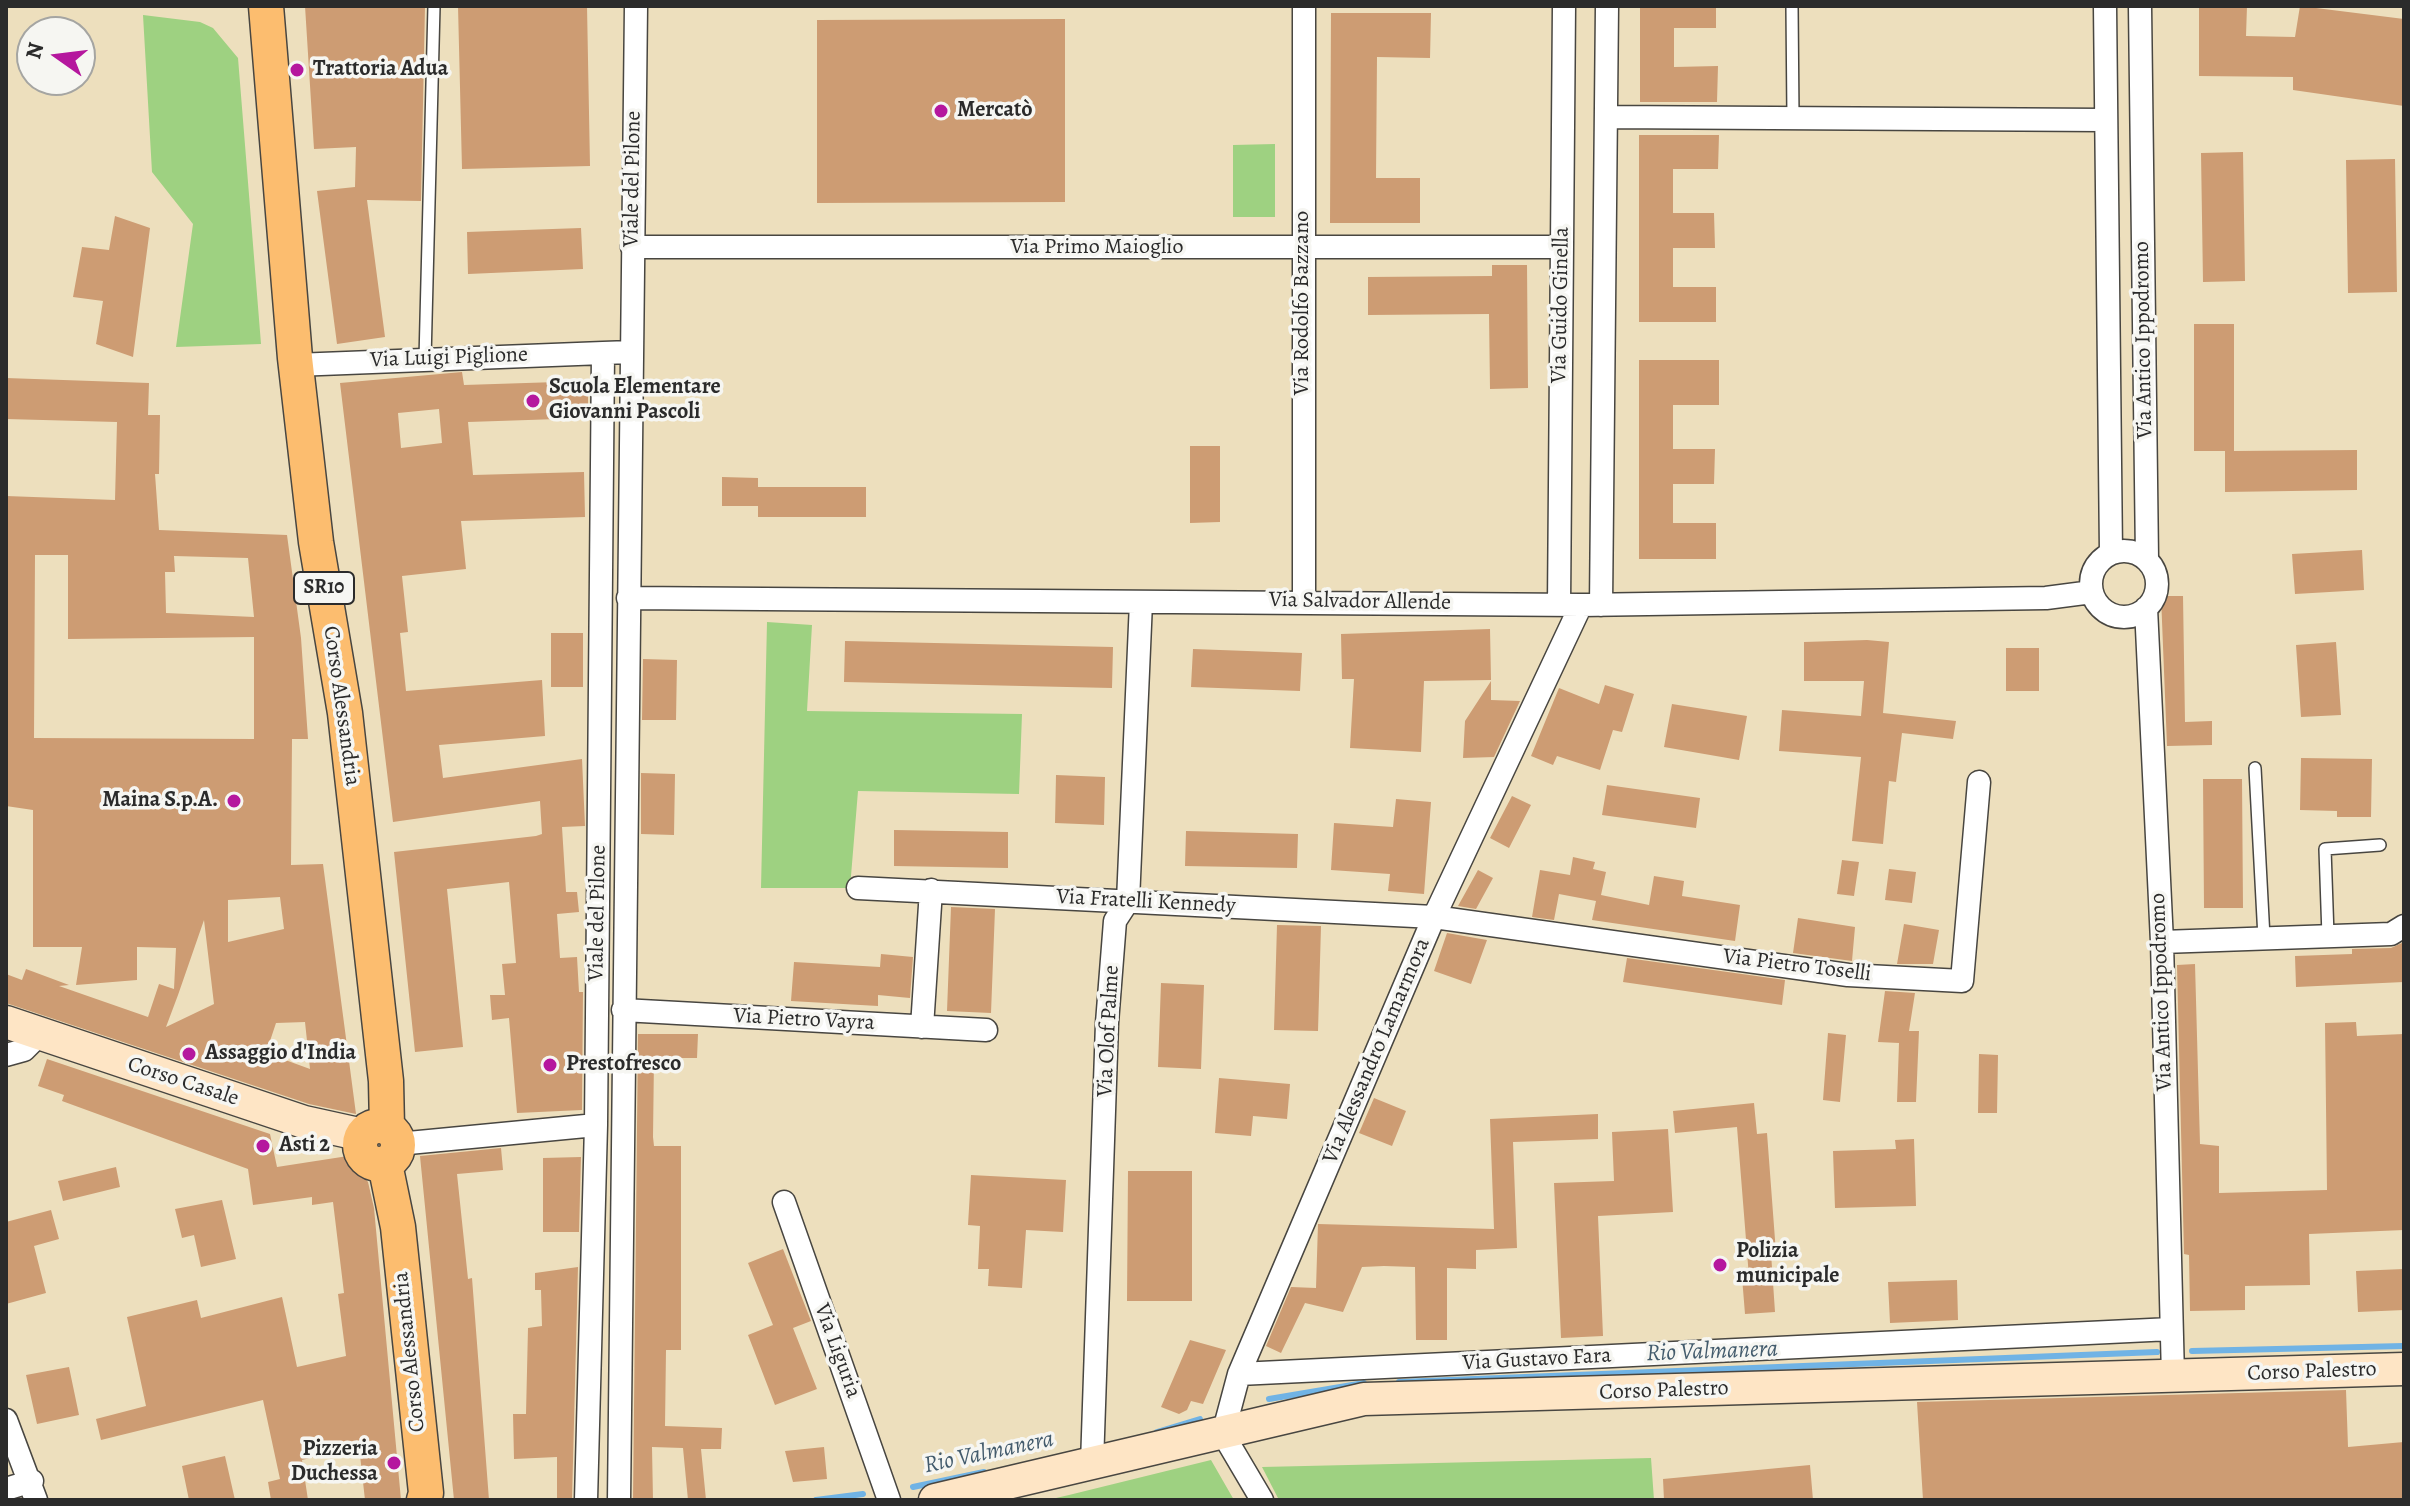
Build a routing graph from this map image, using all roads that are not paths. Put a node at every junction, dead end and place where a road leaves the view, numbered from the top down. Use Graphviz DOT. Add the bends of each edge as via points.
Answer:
graph roads {
  1 [pos="434,6"];
  2 [pos="636,6"];
  3 [pos="1304,6"];
  4 [pos="1564,6"];
  5 [pos="1607,6"];
  6 [pos="1792,6"];
  7 [pos="2105,6"];
  8 [pos="2140,6"];
  9 [pos="253,7"];
  10 [pos="1606,117"];
  11 [pos="1793,118"];
  12 [pos="2104,120"];
  13 [pos="2140,168"];
  14 [pos="2105,170"];
  15 [pos="632,247"];
  16 [pos="1562,247"];
  17 [pos="1302,248"];
  18 [pos="631,352"];
  19 [pos="603,353"];
  20 [pos="425,359"];
  21 [pos="295,365"];
  22 [pos="2111,553"];
  23 [pos="2147,559"];
  24 [pos="2092,592"];
  25 [pos="628,598"];
  26 [pos="1304,601"];
  27 [pos="1141,602"];
  28 [pos="1580,605"];
  29 [pos="2146,608"];
  30 [pos="2255,768"];
  31 [pos="1979,782"];
  32 [pos="2380,845"];
  33 [pos="858,888"];
  34 [pos="931,890"];
  35 [pos="1128,901"];
  36 [pos="1434,917"];
  37 [pos="2404,926"];
  38 [pos="2328,936"];
  39 [pos="2264,938"];
  40 [pos="2162,942"];
  41 [pos="623,1010"];
  42 [pos="6,1022"];
  43 [pos="922,1027"];
  44 [pos="986,1030"];
  45 [pos="40,1034"];
  46 [pos="6,1055"];
  47 [pos="596,1125"];
  48 [pos="383,1143"];
  49 [pos="784,1202"];
  50 [pos="2171,1329"];
  51 [pos="2172,1366"];
  52 [pos="2404,1369"];
  53 [pos="1239,1374"];
  54 [pos="6,1420"];
  55 [pos="1223,1434"];
  56 [pos="1092,1464"];
  57 [pos="6,1489"];
  58 [pos="34,1490"];
  59 [pos="427,1498"];
  60 [pos="586,1500"];
  61 [pos="619,1500"];
  62 [pos="889,1500"];
  63 [pos="935,1500"];
  64 [pos="1262,1500"];
  1 -- 20 [label="lane"];
  2 -- 15 [label="street, Viale del Pilone"];
  3 -- 17 [label="street, Via Rodolfo Bazzano"];
  4 -- 16 [label="street, Via Guido Ginella"];
  5 -- 10 [label="street, Via Guido Ginella"];
  6 -- 11 [label="lane"];
  7 -- 12 [label="street, Via Antico Ippodromo"];
  8 -- 13 [label="street, Via Antico Ippodromo"];
  9 -- 21 [label="main road, Corso Alessandria / SR10" via="268,47"];
  10 -- 11 [label="street"];
  10 -- 28 [label="street, Via Guido Ginella"];
  11 -- 12 [label="street"];
  12 -- 14 [label="street, Via Antico Ippodromo"];
  13 -- 14 [label="street"];
  13 -- 23 [label="street, Via Antico Ippodromo"];
  14 -- 22 [label="street, Via Antico Ippodromo"];
  15 -- 17 [label="street, Via Primo Maioglio"];
  15 -- 18 [label="street, Viale del Pilone"];
  16 -- 17 [label="street, Via Primo Maioglio"];
  16 -- 28 [label="street, Via Guido Ginella"];
  17 -- 26 [label="street, Via Rodolfo Bazzano"];
  18 -- 19 [label="street"];
  18 -- 25 [label="street, Viale del Pilone"];
  19 -- 20 [label="street, Via Luigi Piglione"];
  19 -- 47 [label="street, Viale del Pilone"];
  20 -- 21 [label="street, Via Luigi Piglione"];
  21 -- 48 [label="main road, Corso Alessandria / SR10" via="316,542 345,713 386,1081"];
  22 -- 23 [label="street" via="2130,551"];
  22 -- 24 [label="street" via="2092,574"];
  23 -- 29 [label="street" via="2157,589"];
  24 -- 28 [label="street, Via Salvador Allende" via="2046,598"];
  24 -- 29 [label="street" via="2110,614 2129,616"];
  25 -- 27 [label="street, Via Salvador Allende"];
  25 -- 41 [label="street, Viale del Pilone"];
  26 -- 27 [label="street, Via Salvador Allende"];
  26 -- 28 [label="street, Via Salvador Allende"];
  27 -- 35 [label="street, Via Olof Palme"];
  28 -- 36 [label="street, Via Alessandro Lamarmora"];
  29 -- 40 [label="street, Via Antico Ippodromo"];
  30 -- 39 [label="lane"];
  31 -- 36 [label="street, Via Pietro Toselli" via="1962,981 1848,975"];
  32 -- 38 [label="lane" via="2325,849"];
  33 -- 34 [label="street, Via Fratelli Kennedy"];
  34 -- 35 [label="street, Via Fratelli Kennedy"];
  34 -- 43 [label="street"];
  35 -- 36 [label="street, Via Fratelli Kennedy"];
  35 -- 56 [label="street, Via Olof Palme" via="1115,921 1107,1023"];
  36 -- 53 [label="street, Via Alessandro Lamarmora"];
  37 -- 38 [label="street" via="2391,934"];
  38 -- 39 [label="street"];
  39 -- 40 [label="street"];
  40 -- 50 [label="street, Via Antico Ippodromo"];
  41 -- 43 [label="street, Via Pietro Vayra"];
  41 -- 61 [label="street, Viale del Pilone"];
  42 -- 45 [label="street, Corso Casale"];
  43 -- 44 [label="street, Via Pietro Vayra"];
  45 -- 46 [label="street" via="24,1050"];
  45 -- 48 [label="street, Corso Casale"];
  47 -- 48 [label="street"];
  47 -- 60 [label="street, Viale del Pilone"];
  48 -- 59 [label="main road, Corso Alessandria" via="398,1227"];
  49 -- 62 [label="street, Via Liguria"];
  50 -- 51 [label="street, Via Antico Ippodromo"];
  50 -- 53 [label="street, Via Gustavo Fara"];
  51 -- 52 [label="street, Corso Palestro"];
  51 -- 55 [label="street, Corso Palestro" via="1364,1399"];
  53 -- 55 [label="street, Via Alessandro Lamarmora"];
  54 -- 58 [label="street"];
  55 -- 56 [label="street, Corso Palestro"];
  55 -- 64 [label="street"];
  56 -- 63 [label="street, Corso Palestro"];
  57 -- 58 [label="street"];
}
